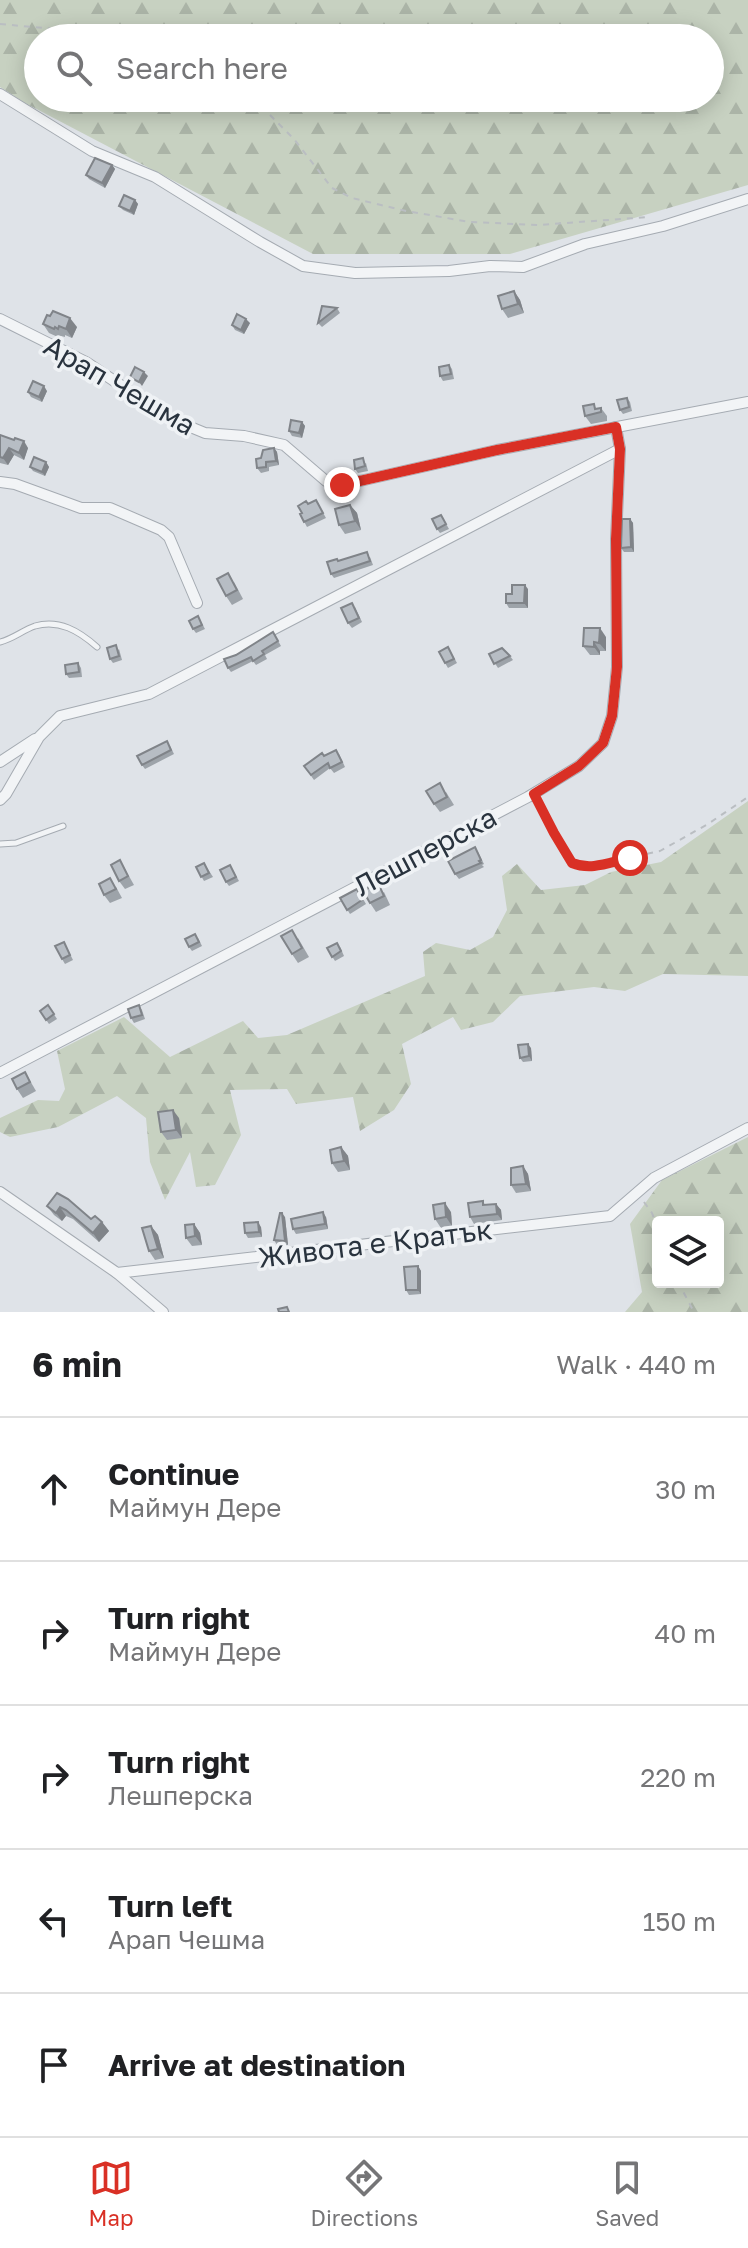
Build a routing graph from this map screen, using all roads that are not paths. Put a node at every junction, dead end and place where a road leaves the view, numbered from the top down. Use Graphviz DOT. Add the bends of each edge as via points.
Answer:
graph roads {
  1 [pos="0,94"];
  2 [pos="24,109"];
  3 [pos="29,112"];
  4 [pos="748,199"];
  5 [pos="0,319"];
  6 [pos="748,402"];
  7 [pos="616,427"];
  8 [pos="620,449"];
  9 [pos="0,482"];
  10 [pos="197,603"];
  11 [pos="0,642"];
  12 [pos="97,647"];
  13 [pos="39,737"];
  14 [pos="0,762"];
  15 [pos="0,800"];
  16 [pos="63,826"];
  17 [pos="0,844"];
  18 [pos="0,1073"];
  19 [pos="748,1128"];
  20 [pos="0,1192"];
  21 [pos="117,1273"];
  22 [pos="163,1312"];
  1 -- 2 [label="street"];
  3 -- 4 [label="street" via="92,151 155,177 303,266 355,273 523,267 585,244"];
  5 -- 7 [label="street, Арап Чешма" via="86,362 171,419 205,433 284,445 326,481 342,485"];
  6 -- 7 [label="street, Арап Чешма"];
  7 -- 8 [label="street, Лешперска"];
  8 -- 13 [label="street" via="149,694 60,716"];
  8 -- 18 [label="street, Лешперска" via="617,667 603,743 579,766 534,794"];
  9 -- 10 [label="street" via="81,508 110,508 161,530 169,537"];
  11 -- 12 [label="lane" via="56,622"];
  13 -- 14 [label="street"];
  13 -- 15 [label="street"];
  16 -- 17 [label="lane"];
  19 -- 21 [label="street, Живота е Кратък" via="654,1178 610,1216"];
  20 -- 21 [label="street"];
  21 -- 22 [label="street"];
}
